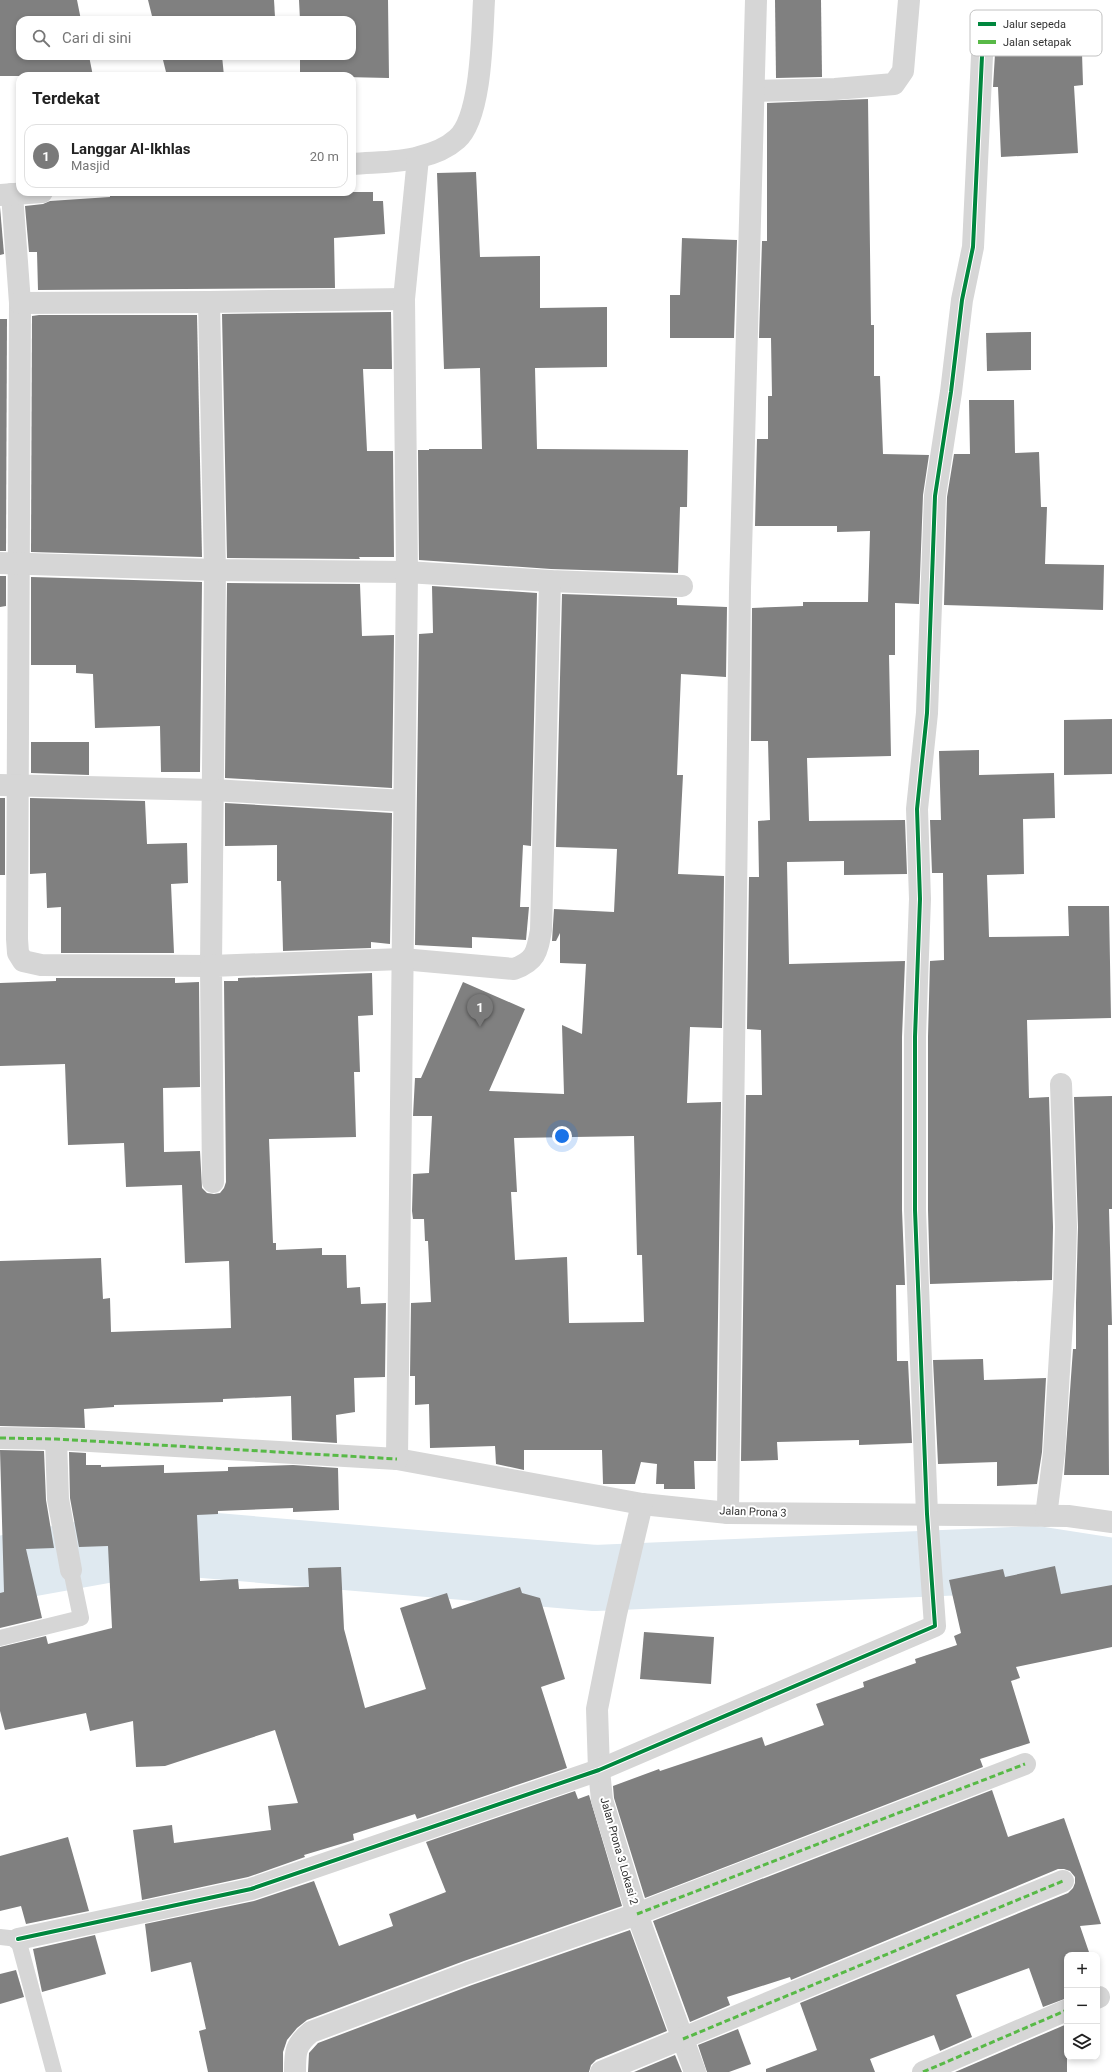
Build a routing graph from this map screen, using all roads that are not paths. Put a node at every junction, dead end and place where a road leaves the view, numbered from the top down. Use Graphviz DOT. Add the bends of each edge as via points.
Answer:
graph roads {
  1 [pos="484,0"];
  2 [pos="756,0"];
  3 [pos="908,0"];
  4 [pos="982,56"];
  5 [pos="754,91"];
  6 [pos="418,158"];
  7 [pos="356,164"];
  8 [pos="16,194"];
  9 [pos="6,195"];
  10 [pos="404,298"];
  11 [pos="209,302"];
  12 [pos="20,303"];
  13 [pos="10,564"];
  14 [pos="215,570"];
  15 [pos="407,572"];
  16 [pos="550,581"];
  17 [pos="682,586"];
  18 [pos="9,786"];
  19 [pos="213,790"];
  20 [pos="404,801"];
  21 [pos="402,958"];
  22 [pos="211,966"];
  23 [pos="1061,1084"];
  24 [pos="213,1182"];
  25 [pos="0,1438"];
  26 [pos="56,1439"];
  27 [pos="397,1459"];
  28 [pos="642,1504"];
  29 [pos="728,1513"];
  30 [pos="927,1514"];
  31 [pos="1046,1516"];
  32 [pos="1112,1522"];
  33 [pos="71,1570"];
  34 [pos="0,1638"];
  35 [pos="1025,1764"];
  36 [pos="599,1770"];
  37 [pos="1062,1881"];
  38 [pos="637,1914"];
  39 [pos="9,1938"];
  40 [pos="1064,2011"];
  41 [pos="683,2038"];
  42 [pos="54,2072"];
  43 [pos="295,2072"];
  44 [pos="601,2072"];
  45 [pos="695,2072"];
  46 [pos="923,2072"];
  1 -- 6 [label="street" via="480,76 471,116 458,138 440,150"];
  2 -- 5 [label="street"];
  3 -- 5 [label="street" via="902,71 894,84 835,89"];
  4 -- 30 [label="street" via="973,247 962,300 935,496 927,713 917,808 920,898 916,1037 916,1210"];
  5 -- 29 [label="street" via="740,588"];
  6 -- 7 [label="street"];
  6 -- 10 [label="street"];
  8 -- 9 [label="street"];
  9 -- 12 [label="street"];
  10 -- 11 [label="street"];
  10 -- 15 [label="street"];
  11 -- 12 [label="street"];
  11 -- 14 [label="street"];
  12 -- 13 [label="street"];
  13 -- 14 [label="street"];
  13 -- 18 [label="street"];
  14 -- 15 [label="street"];
  14 -- 19 [label="street"];
  15 -- 16 [label="street"];
  15 -- 20 [label="street"];
  16 -- 17 [label="street"];
  16 -- 21 [label="street" via="541,930 538,949 528,964 514,969"];
  18 -- 19 [label="street"];
  18 -- 22 [label="street" via="16,939 18,953 23,961 40,965"];
  19 -- 20 [label="street"];
  19 -- 22 [label="street"];
  20 -- 21 [label="street"];
  21 -- 22 [label="street"];
  21 -- 27 [label="street"];
  22 -- 24 [label="street"];
  23 -- 31 [label="street" via="1066,1227 1064,1289 1054,1453"];
  25 -- 26 [label="street, Jalan Prona 3"];
  26 -- 27 [label="street, Jalan Prona 3"];
  26 -- 33 [label="street" via="58,1498"];
  27 -- 28 [label="street, Jalan Prona 3"];
  28 -- 29 [label="street, Jalan Prona 3"];
  28 -- 36 [label="street, Jalan Prona 3 Lokasi 2" via="597,1709"];
  29 -- 30 [label="street, Jalan Prona 3"];
  30 -- 31 [label="street, Jalan Prona 3"];
  30 -- 36 [label="street" via="934,1626"];
  31 -- 32 [label="street, Jalan Prona 3"];
  33 -- 34 [label="lane" via="80,1618"];
  35 -- 38 [label="street"];
  36 -- 38 [label="street, Jalan Prona 3 Lokasi 2" via="602,1800"];
  36 -- 39 [label="street" via="251,1888"];
  37 -- 41 [label="street"];
  38 -- 41 [label="street, Jalan Prona 3 Lokasi 2"];
  38 -- 43 [label="street" via="468,1973 311,2032 296,2048"];
  39 -- 42 [label="lane"];
  40 -- 46 [label="street"];
  41 -- 44 [label="street"];
  41 -- 45 [label="street, Jalan Prona 3 Lokasi 2"];
}
